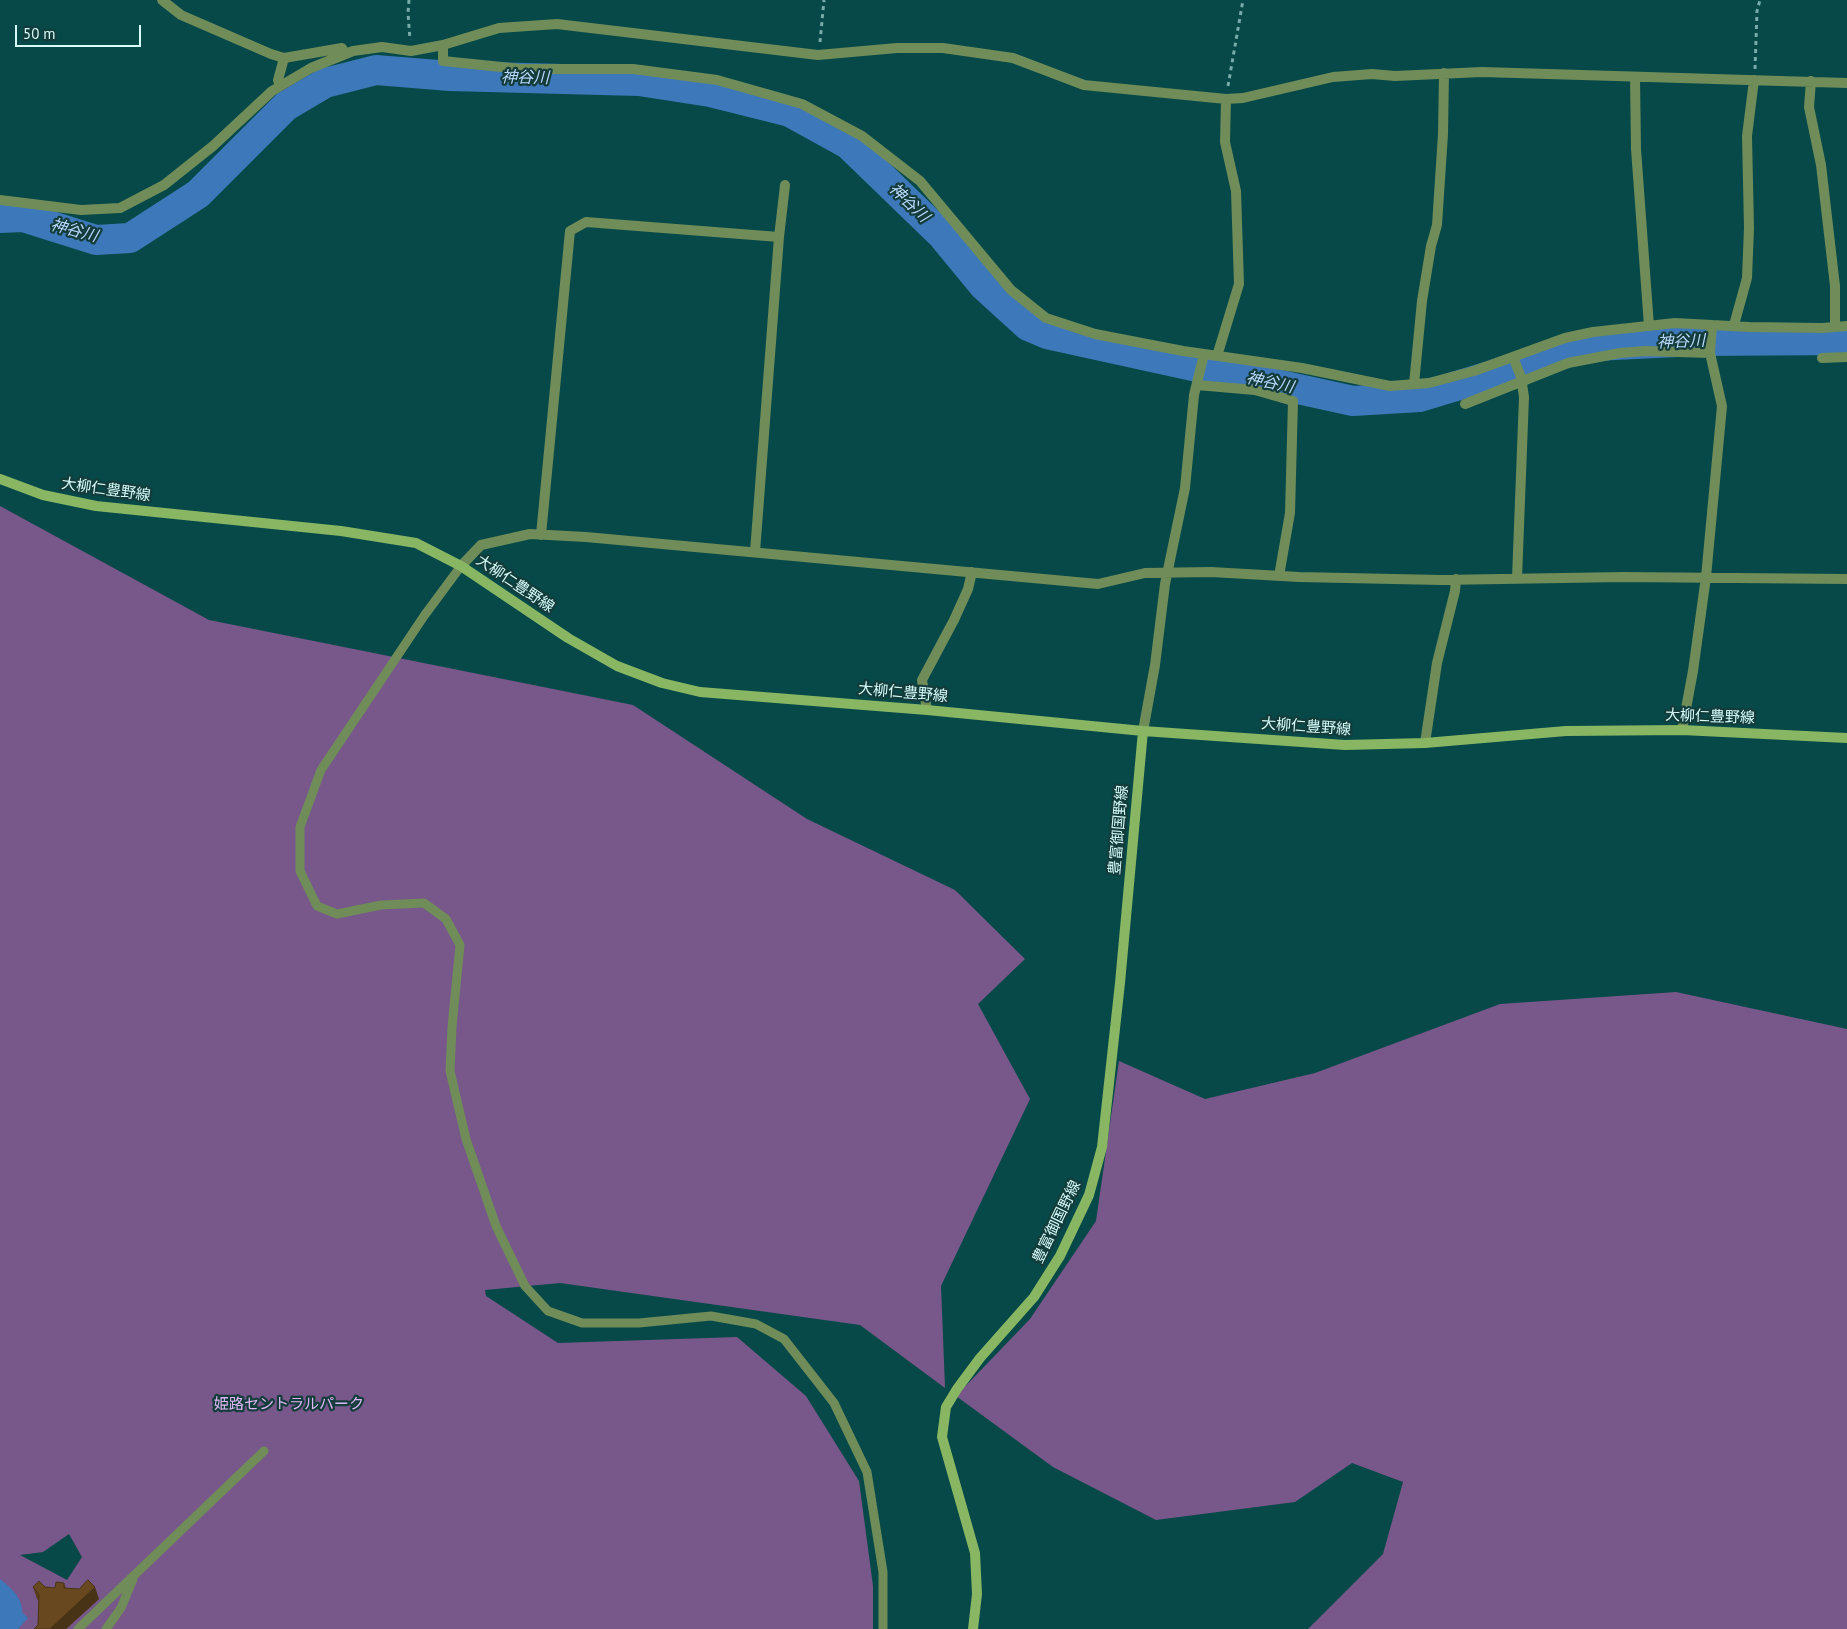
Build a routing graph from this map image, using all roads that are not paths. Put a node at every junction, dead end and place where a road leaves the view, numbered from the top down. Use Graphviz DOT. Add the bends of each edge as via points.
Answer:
graph roads {
  1 [pos="162,0"];
  2 [pos="443,46"];
  3 [pos="346,54"];
  4 [pos="284,58"];
  5 [pos="1444,74"];
  6 [pos="1636,77"];
  7 [pos="1754,80"];
  8 [pos="1811,82"];
  9 [pos="1847,83"];
  10 [pos="280,86"];
  11 [pos="1226,99"];
  12 [pos="785,185"];
  13 [pos="0,200"];
  14 [pos="779,237"];
  15 [pos="1649,326"];
  16 [pos="1734,326"];
  17 [pos="1847,326"];
  18 [pos="1712,327"];
  19 [pos="1835,327"];
  20 [pos="1710,351"];
  21 [pos="1217,356"];
  22 [pos="1847,356"];
  23 [pos="1203,357"];
  24 [pos="1822,358"];
  25 [pos="1514,359"];
  26 [pos="1521,379"];
  27 [pos="1198,382"];
  28 [pos="1414,384"];
  29 [pos="1465,404"];
  30 [pos="0,479"];
  31 [pos="541,535"];
  32 [pos="755,552"];
  33 [pos="461,566"];
  34 [pos="972,572"];
  35 [pos="1167,573"];
  36 [pos="1279,576"];
  37 [pos="1706,577"];
  38 [pos="1517,578"];
  39 [pos="1456,579"];
  40 [pos="1847,579"];
  41 [pos="927,710"];
  42 [pos="1682,730"];
  43 [pos="1143,731"];
  44 [pos="1847,738"];
  45 [pos="1425,744"];
  46 [pos="264,1451"];
  47 [pos="135,1574"];
  48 [pos="78,1629"];
  49 [pos="106,1629"];
  50 [pos="883,1629"];
  51 [pos="973,1629"];
  1 -- 4 [label="street" via="181,15"];
  2 -- 3 [label="street" via="411,51 382,47"];
  2 -- 11 [label="street" via="499,28 557,24 818,55 897,48 943,48 1014,58 1084,84"];
  2 -- 23 [label="street" via="443,61 522,70 633,69 717,80 802,104 862,136 920,181 1011,290 1046,318 1096,334"];
  3 -- 4 [label="street" via="342,48"];
  3 -- 10 [label="street" via="311,68"];
  4 -- 10 [label="street" via="278,80"];
  5 -- 6 [label="street" via="1482,72"];
  5 -- 11 [label="street" via="1333,77"];
  5 -- 28 [label="street" via="1437,225 1422,301"];
  6 -- 7 [label="street"];
  6 -- 15 [label="street" via="1636,149"];
  7 -- 8 [label="street"];
  7 -- 16 [label="street" via="1746,136 1747,278"];
  8 -- 9 [label="street"];
  8 -- 19 [label="street" via="1808,107 1822,165 1835,286"];
  10 -- 13 [label="street" via="213,146 164,184 120,208 81,210"];
  11 -- 21 [label="street" via="1225,142 1236,191 1239,284"];
  12 -- 14 [label="street"];
  14 -- 31 [label="street" via="586,222 570,231"];
  14 -- 32 [label="street"];
  15 -- 18 [label="street" via="1675,323"];
  15 -- 25 [label="street" via="1565,338"];
  16 -- 18 [label="street"];
  16 -- 19 [label="street"];
  17 -- 19 [label="street"];
  18 -- 20 [label="street"];
  20 -- 26 [label="street" via="1620,353 1568,363"];
  20 -- 37 [label="street" via="1722,406"];
  21 -- 23 [label="street"];
  21 -- 28 [label="street" via="1302,368 1390,386"];
  22 -- 24 [label="street"];
  23 -- 27 [label="street"];
  25 -- 26 [label="street"];
  25 -- 28 [label="street"];
  26 -- 29 [label="street"];
  26 -- 38 [label="street" via="1524,397"];
  27 -- 35 [label="street" via="1185,488"];
  27 -- 36 [label="street" via="1255,390 1293,402 1290,513"];
  30 -- 33 [label="main road, 大柳仁豊野線" via="43,496 96,506 341,530 416,543"];
  31 -- 32 [label="street"];
  31 -- 33 [label="street" via="530,534 480,545"];
  32 -- 34 [label="street"];
  33 -- 41 [label="main road, 大柳仁豊野線" via="600,657 662,684 700,692"];
  33 -- 50 [label="lane" via="321,770 300,827 300,871 317,906 337,914 381,905 424,903 446,919 460,945 450,1071 466,1139 500,1235 525,1286 548,1311 582,1323 640,1323 711,1316 756,1324 784,1339 834,1403 867,1472 883,1572"];
  34 -- 35 [label="street" via="1098,584 1145,573"];
  34 -- 41 [label="street" via="954,620 922,680"];
  35 -- 36 [label="street"];
  35 -- 43 [label="street"];
  36 -- 39 [label="street"];
  37 -- 38 [label="street"];
  37 -- 40 [label="street"];
  37 -- 42 [label="street"];
  38 -- 39 [label="street"];
  39 -- 45 [label="street" via="1437,663"];
  41 -- 43 [label="main road, 大柳仁豊野線"];
  42 -- 44 [label="main road, 大柳仁豊野線"];
  42 -- 45 [label="main road, 大柳仁豊野線" via="1566,731"];
  43 -- 45 [label="main road, 大柳仁豊野線" via="1345,745"];
  43 -- 51 [label="main road, 豊富御国野線" via="1103,1138 1089,1195 1060,1256 1034,1298 980,1358 946,1407 942,1437 975,1553 977,1594"];
  46 -- 47 [label="lane"];
  47 -- 48 [label="lane"];
  47 -- 49 [label="lane" via="121,1608"];
}
